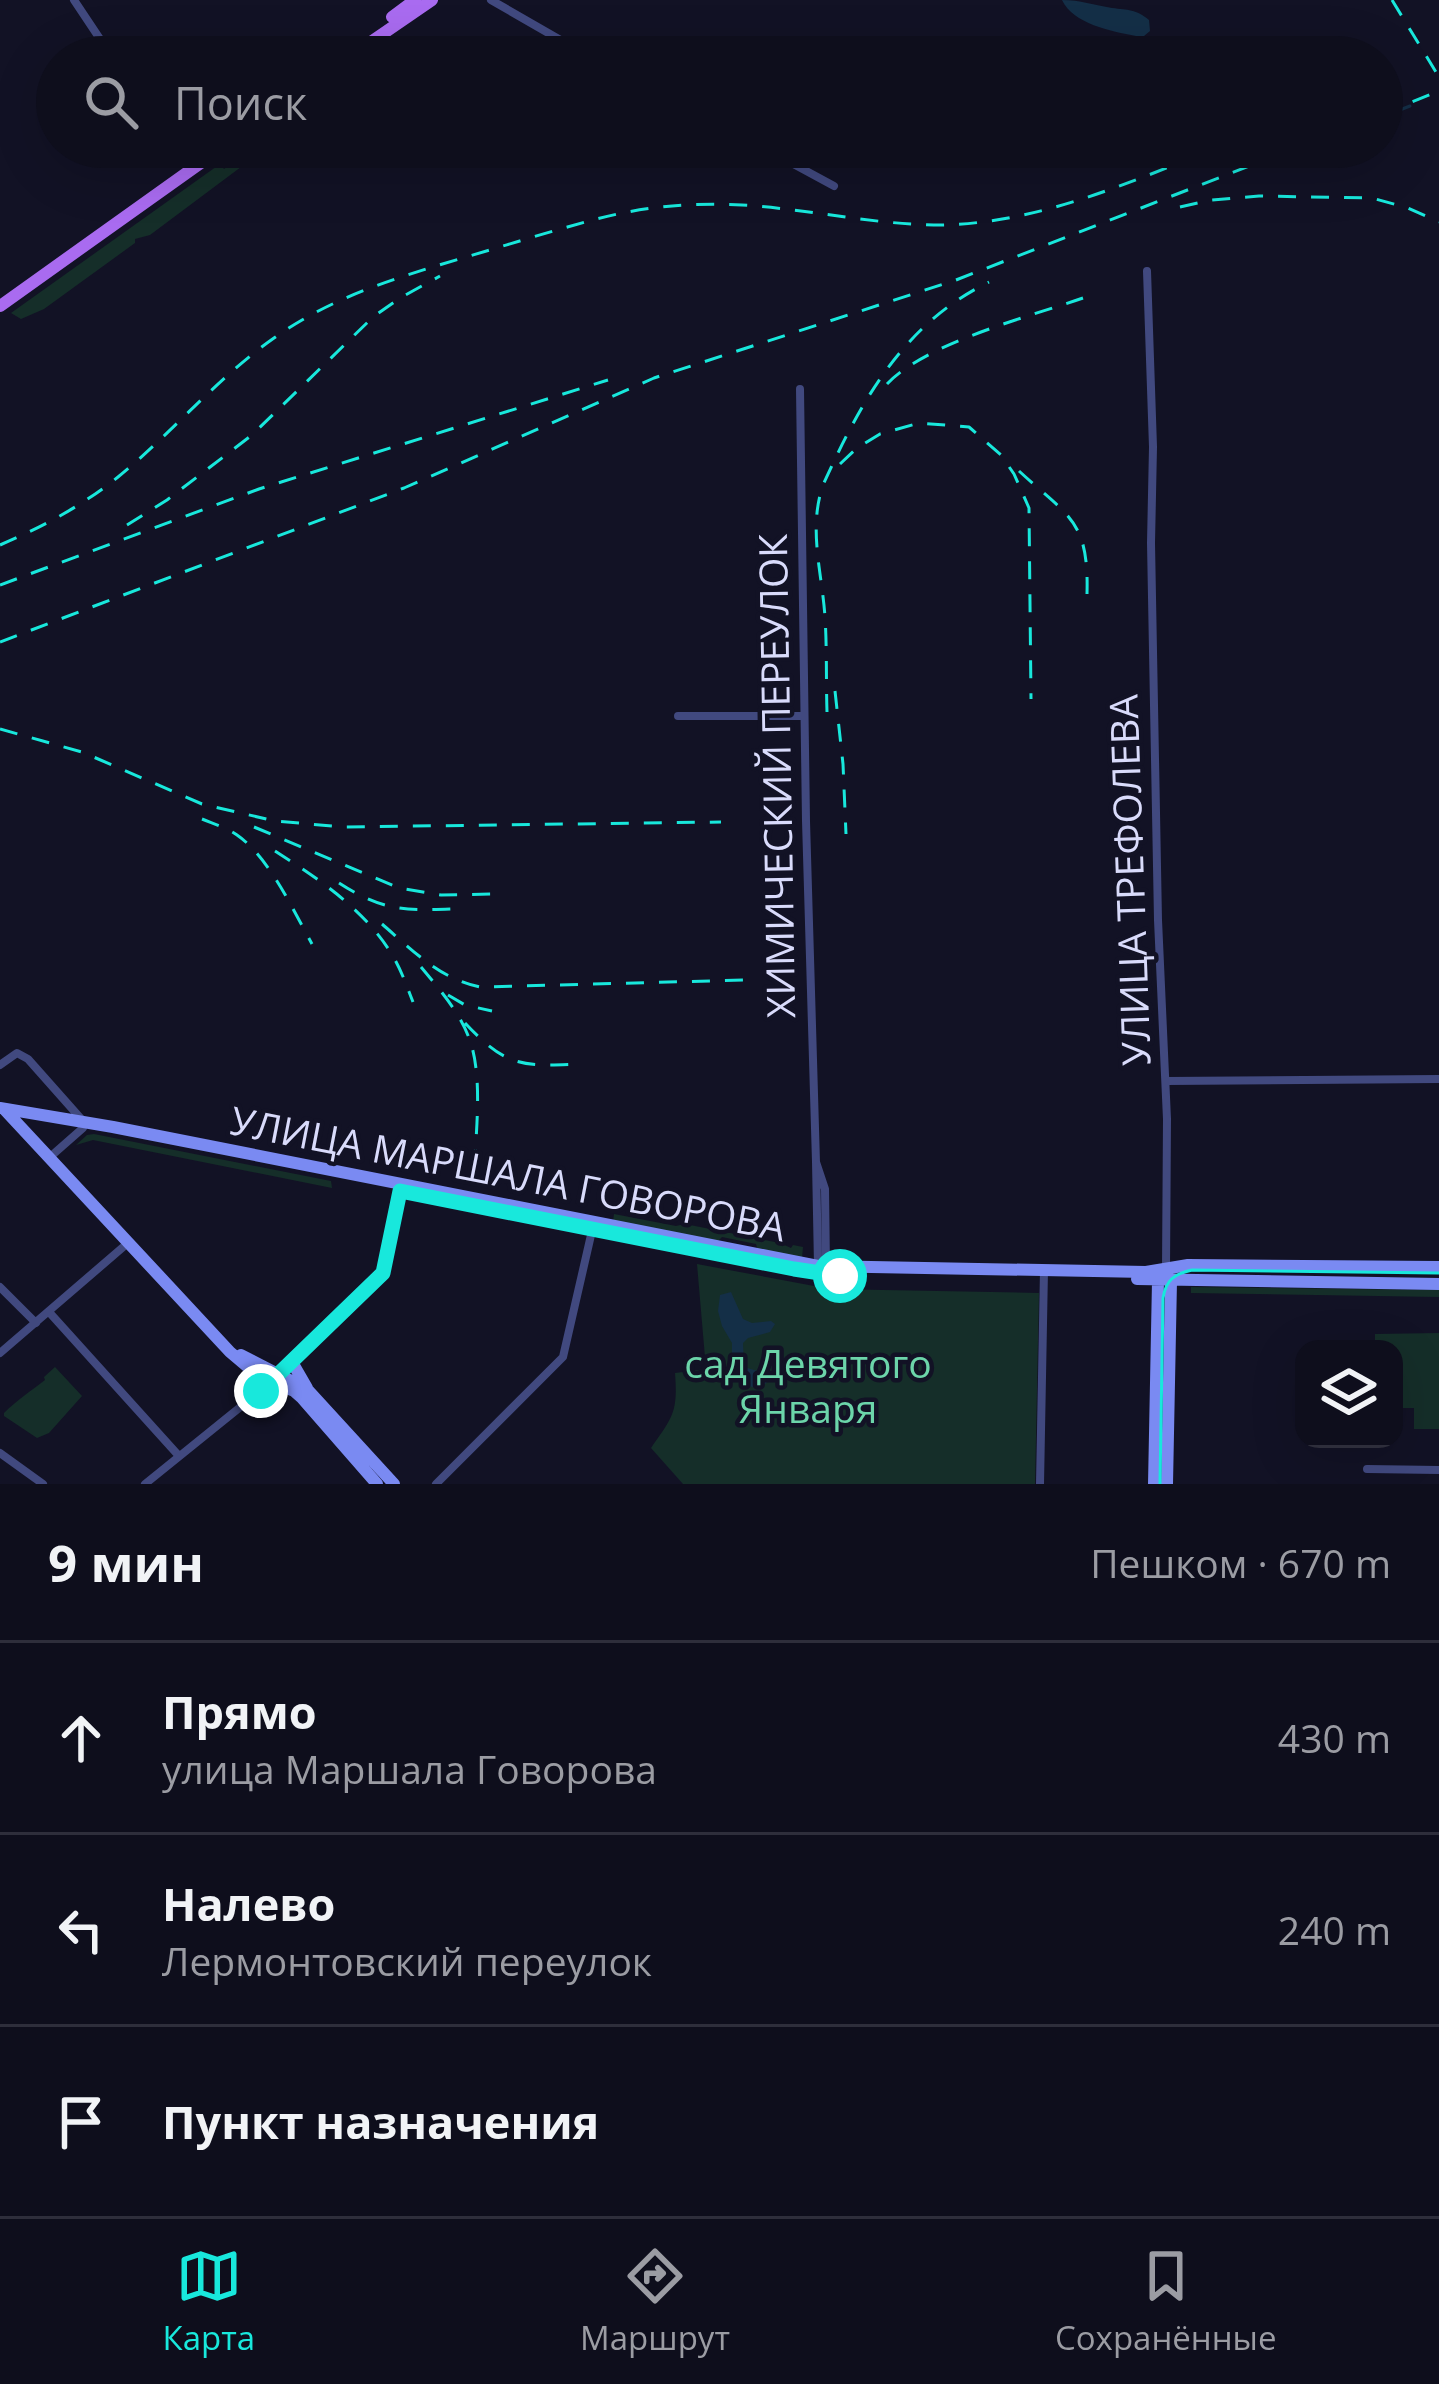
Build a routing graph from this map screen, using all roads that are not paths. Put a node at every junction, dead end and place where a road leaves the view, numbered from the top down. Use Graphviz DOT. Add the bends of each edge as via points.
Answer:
graph roads {
  1 [pos="74,0"];
  2 [pos="415,0"];
  3 [pos="432,0"];
  4 [pos="491,0"];
  5 [pos="98,36"];
  6 [pos="365,36"];
  7 [pos="380,36"];
  8 [pos="554,36"];
  9 [pos="181,168"];
  10 [pos="193,168"];
  11 [pos="801,168"];
  12 [pos="834,185"];
  13 [pos="1147,271"];
  14 [pos="0,301"];
  15 [pos="800,388"];
  16 [pos="678,716"];
  17 [pos="804,716"];
  18 [pos="0,1065"];
  19 [pos="1439,1079"];
  20 [pos="1166,1081"];
  21 [pos="3,1111"];
  22 [pos="83,1125"];
  23 [pos="0,1128"];
  24 [pos="50,1157"];
  25 [pos="400,1188"];
  26 [pos="594,1226"];
  27 [pos="129,1242"];
  28 [pos="1439,1267"];
  29 [pos="822,1269"];
  30 [pos="1044,1274"];
  31 [pos="1165,1276"];
  32 [pos="1439,1284"];
  33 [pos="0,1287"];
  34 [pos="49,1312"];
  35 [pos="36,1322"];
  36 [pos="0,1353"];
  37 [pos="292,1363"];
  38 [pos="275,1378"];
  39 [pos="308,1390"];
  40 [pos="0,1453"];
  41 [pos="179,1456"];
  42 [pos="1367,1469"];
  43 [pos="1439,1470"];
  44 [pos="43,1484"];
  45 [pos="145,1484"];
  46 [pos="377,1484"];
  47 [pos="394,1484"];
  48 [pos="436,1484"];
  49 [pos="1040,1484"];
  50 [pos="1154,1484"];
  51 [pos="1167,1484"];
  1 -- 5 [label="street"];
  2 -- 6 [label="main road"];
  3 -- 7 [label="main road"];
  4 -- 8 [label="street"];
  9 -- 14 [label="main road"];
  10 -- 14 [label="main road"];
  11 -- 12 [label="street"];
  13 -- 20 [label="street, УЛИЦА ТРЕФОЛЕВА"];
  15 -- 17 [label="street, ХИМИЧЕСКИЙ ПЕРЕУЛОК"];
  16 -- 17 [label="street"];
  17 -- 29 [label="street, ХИМИЧЕСКИЙ ПЕРЕУЛОК"];
  18 -- 22 [label="street" via="16,1052 28,1059"];
  19 -- 20 [label="street"];
  20 -- 31 [label="street, УЛИЦА ТРЕФОЛЕВА"];
  21 -- 22 [label="street, УЛИЦА МАРШАЛА ГОВОРОВА"];
  21 -- 23 [label="street"];
  21 -- 24 [label="street"];
  22 -- 24 [label="street"];
  22 -- 25 [label="street, УЛИЦА МАРШАЛА ГОВОРОВА"];
  24 -- 27 [label="street"];
  25 -- 26 [label="street, УЛИЦА МАРШАЛА ГОВОРОВА"];
  25 -- 37 [label="street" via="383,1273"];
  26 -- 29 [label="street, УЛИЦА МАРШАЛА ГОВОРОВА"];
  26 -- 48 [label="street" via="563,1357"];
  27 -- 34 [label="street"];
  27 -- 38 [label="street" via="222,1342"];
  28 -- 31 [label="street, УЛИЦА МАРШАЛА ГОВОРОВА"];
  29 -- 30 [label="street, УЛИЦА МАРШАЛА ГОВОРОВА"];
  30 -- 31 [label="street, УЛИЦА МАРШАЛА ГОВОРОВА"];
  30 -- 49 [label="street"];
  31 -- 32 [label="street, УЛИЦА МАРШАЛА ГОВОРОВА"];
  31 -- 50 [label="street, УЛИЦА ТРЕФОЛЕВА"];
  31 -- 51 [label="street, УЛИЦА ТРЕФОЛЕВА"];
  33 -- 35 [label="street"];
  34 -- 35 [label="street"];
  34 -- 41 [label="street"];
  35 -- 36 [label="street"];
  37 -- 38 [label="street"];
  37 -- 39 [label="street"];
  38 -- 39 [label="street"];
  38 -- 41 [label="street"];
  38 -- 46 [label="street"];
  39 -- 47 [label="street"];
  40 -- 44 [label="street"];
  41 -- 45 [label="street"];
  42 -- 43 [label="street"];
}
